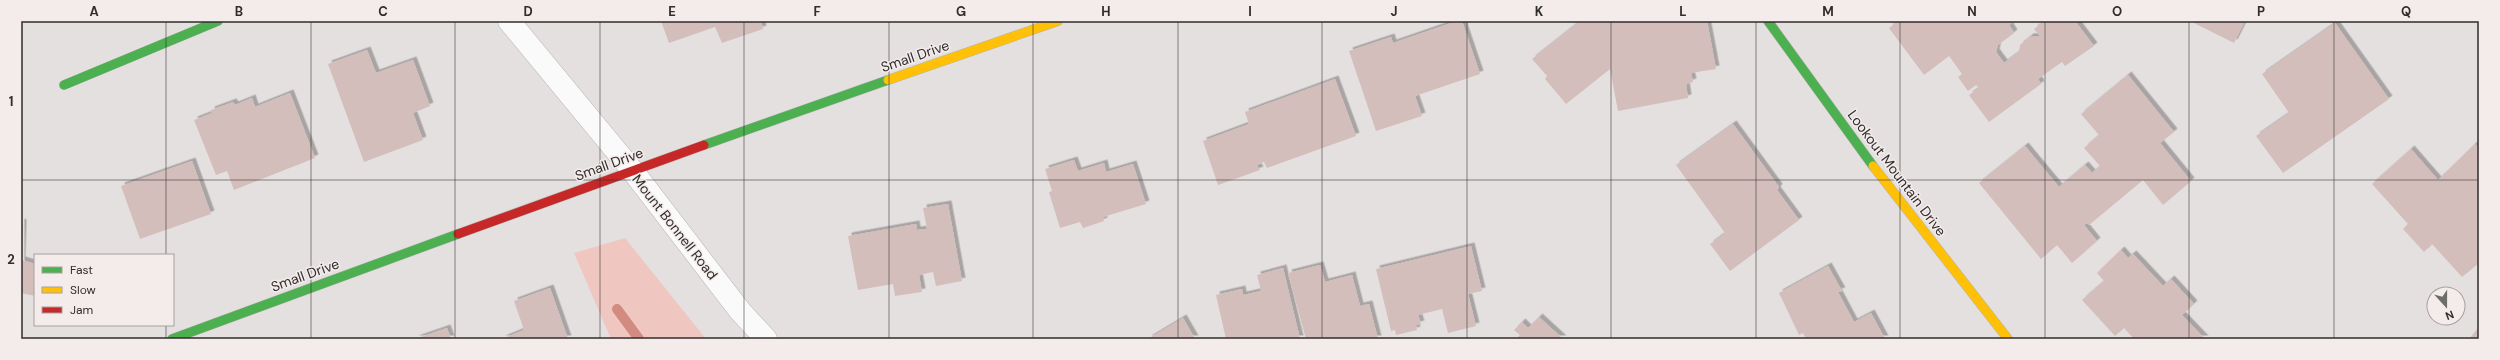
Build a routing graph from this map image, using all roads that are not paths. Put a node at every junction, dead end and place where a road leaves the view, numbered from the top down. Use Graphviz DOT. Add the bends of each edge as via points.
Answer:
graph roads {
  1 [pos="218,21"];
  2 [pos="509,21"];
  3 [pos="1058,21"];
  4 [pos="1768,21"];
  5 [pos="64,85"];
  6 [pos="632,170"];
  7 [pos="172,339"];
  8 [pos="766,339"];
  9 [pos="2008,339"];
  1 -- 5 [label="street"];
  2 -- 6 [label="street, Mount Bonnell Road"];
  3 -- 6 [label="street, Small Drive"];
  4 -- 9 [label="street, Lookout Mountain Drive" via="1896,198"];
  6 -- 7 [label="street, Small Drive"];
  6 -- 8 [label="street, Mount Bonnell Road" via="740,311"];
}
